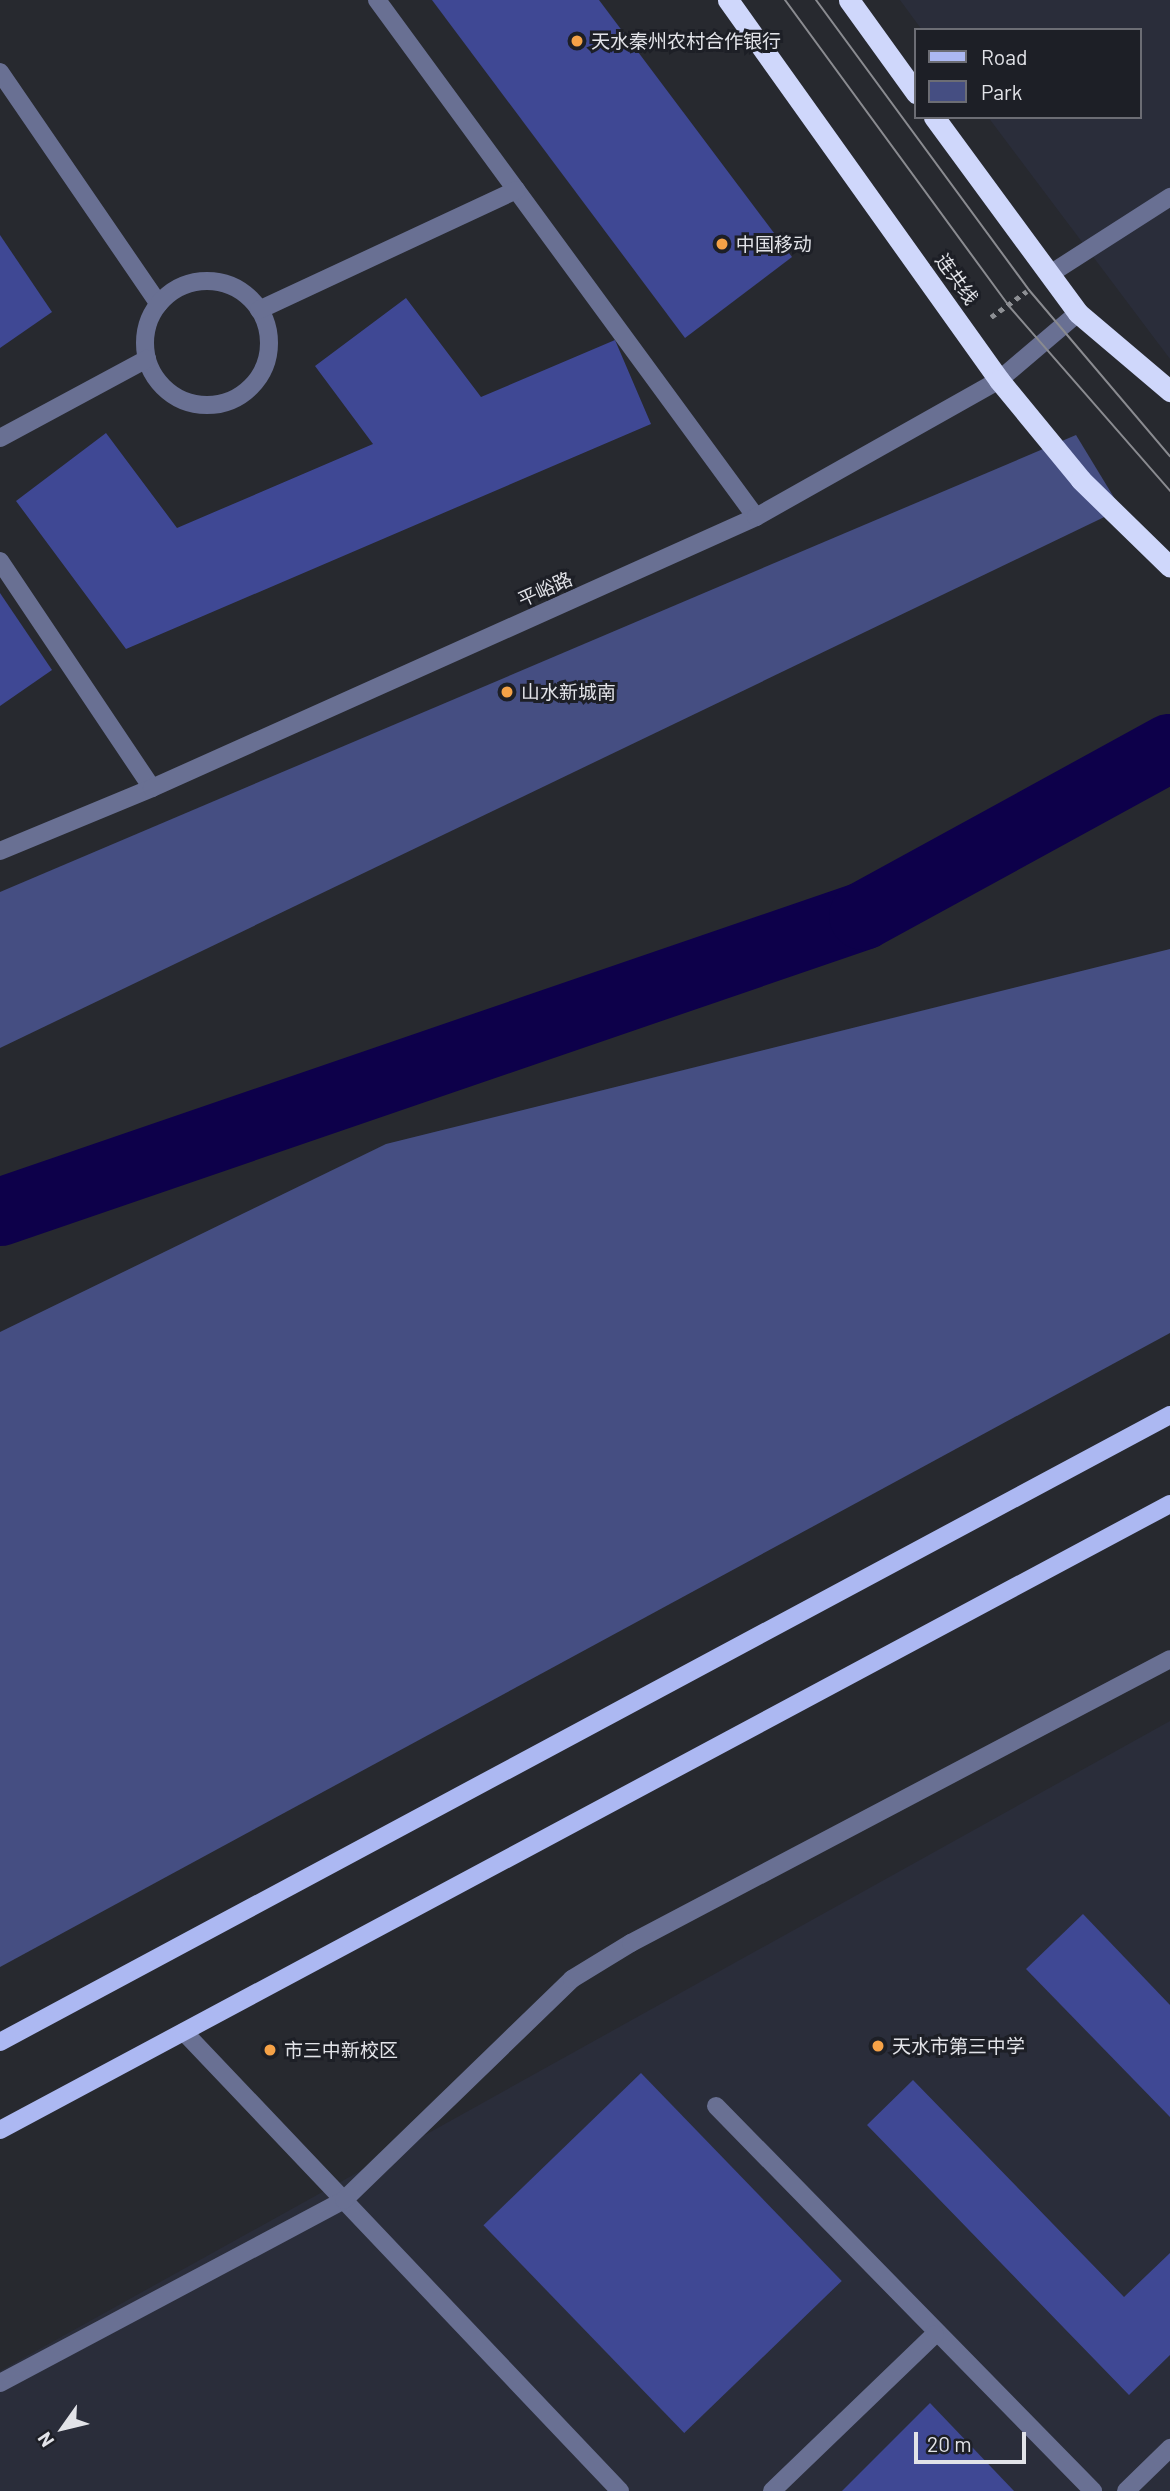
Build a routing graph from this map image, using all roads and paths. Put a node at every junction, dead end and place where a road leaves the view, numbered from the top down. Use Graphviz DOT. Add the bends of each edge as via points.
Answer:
graph roads {
  1 [pos="377,0"];
  2 [pos="728,0"];
  3 [pos="849,0"];
  4 [pos="0,72"];
  5 [pos="914,90"];
  6 [pos="935,119"];
  7 [pos="516,190"];
  8 [pos="1170,197"];
  9 [pos="1050,274"];
  10 [pos="159,304"];
  11 [pos="259,310"];
  12 [pos="1078,313"];
  13 [pos="968,333"];
  14 [pos="147,359"];
  15 [pos="999,380"];
  16 [pos="1170,391"];
  17 [pos="0,438"];
  18 [pos="757,517"];
  19 [pos="0,561"];
  20 [pos="1170,567"];
  21 [pos="152,788"];
  22 [pos="0,851"];
  23 [pos="1170,1415"];
  24 [pos="1170,1504"];
  25 [pos="1170,1659"];
  26 [pos="184,2032"];
  27 [pos="0,2042"];
  28 [pos="716,2106"];
  29 [pos="0,2130"];
  30 [pos="344,2200"];
  31 [pos="934,2334"];
  32 [pos="0,2384"];
  33 [pos="1170,2448"];
  34 [pos="620,2491"];
  35 [pos="772,2491"];
  36 [pos="1093,2491"];
  37 [pos="1126,2491"];
  1 -- 7 [label="street"];
  2 -- 13 [label="highway, 连共线"];
  3 -- 5 [label="highway"];
  4 -- 10 [label="street"];
  6 -- 9 [label="highway"];
  7 -- 11 [label="street"];
  7 -- 18 [label="street"];
  8 -- 9 [label="street"];
  9 -- 12 [label="highway"];
  9 -- 13 [label="path"];
  10 -- 11 [label="street" via="191,283 210,281 246,295"];
  10 -- 14 [label="street" via="149,321"];
  11 -- 14 [label="street" via="269,347 265,366 241,396 223,404 184,402 168,392"];
  12 -- 15 [label="street, 平峪路"];
  12 -- 16 [label="highway"];
  13 -- 15 [label="highway, 连共线"];
  14 -- 17 [label="street"];
  15 -- 18 [label="street, 平峪路"];
  15 -- 20 [label="highway, 连共线" via="1081,480"];
  18 -- 21 [label="street, 平峪路"];
  19 -- 21 [label="street"];
  21 -- 22 [label="street, 平峪路"];
  23 -- 27 [label="main road"];
  24 -- 26 [label="main road"];
  25 -- 30 [label="street" via="631,1943 572,1979"];
  26 -- 29 [label="main road"];
  26 -- 30 [label="street"];
  28 -- 31 [label="street"];
  30 -- 32 [label="street"];
  30 -- 34 [label="street"];
  31 -- 35 [label="street"];
  31 -- 36 [label="street"];
  33 -- 37 [label="street"];
}
